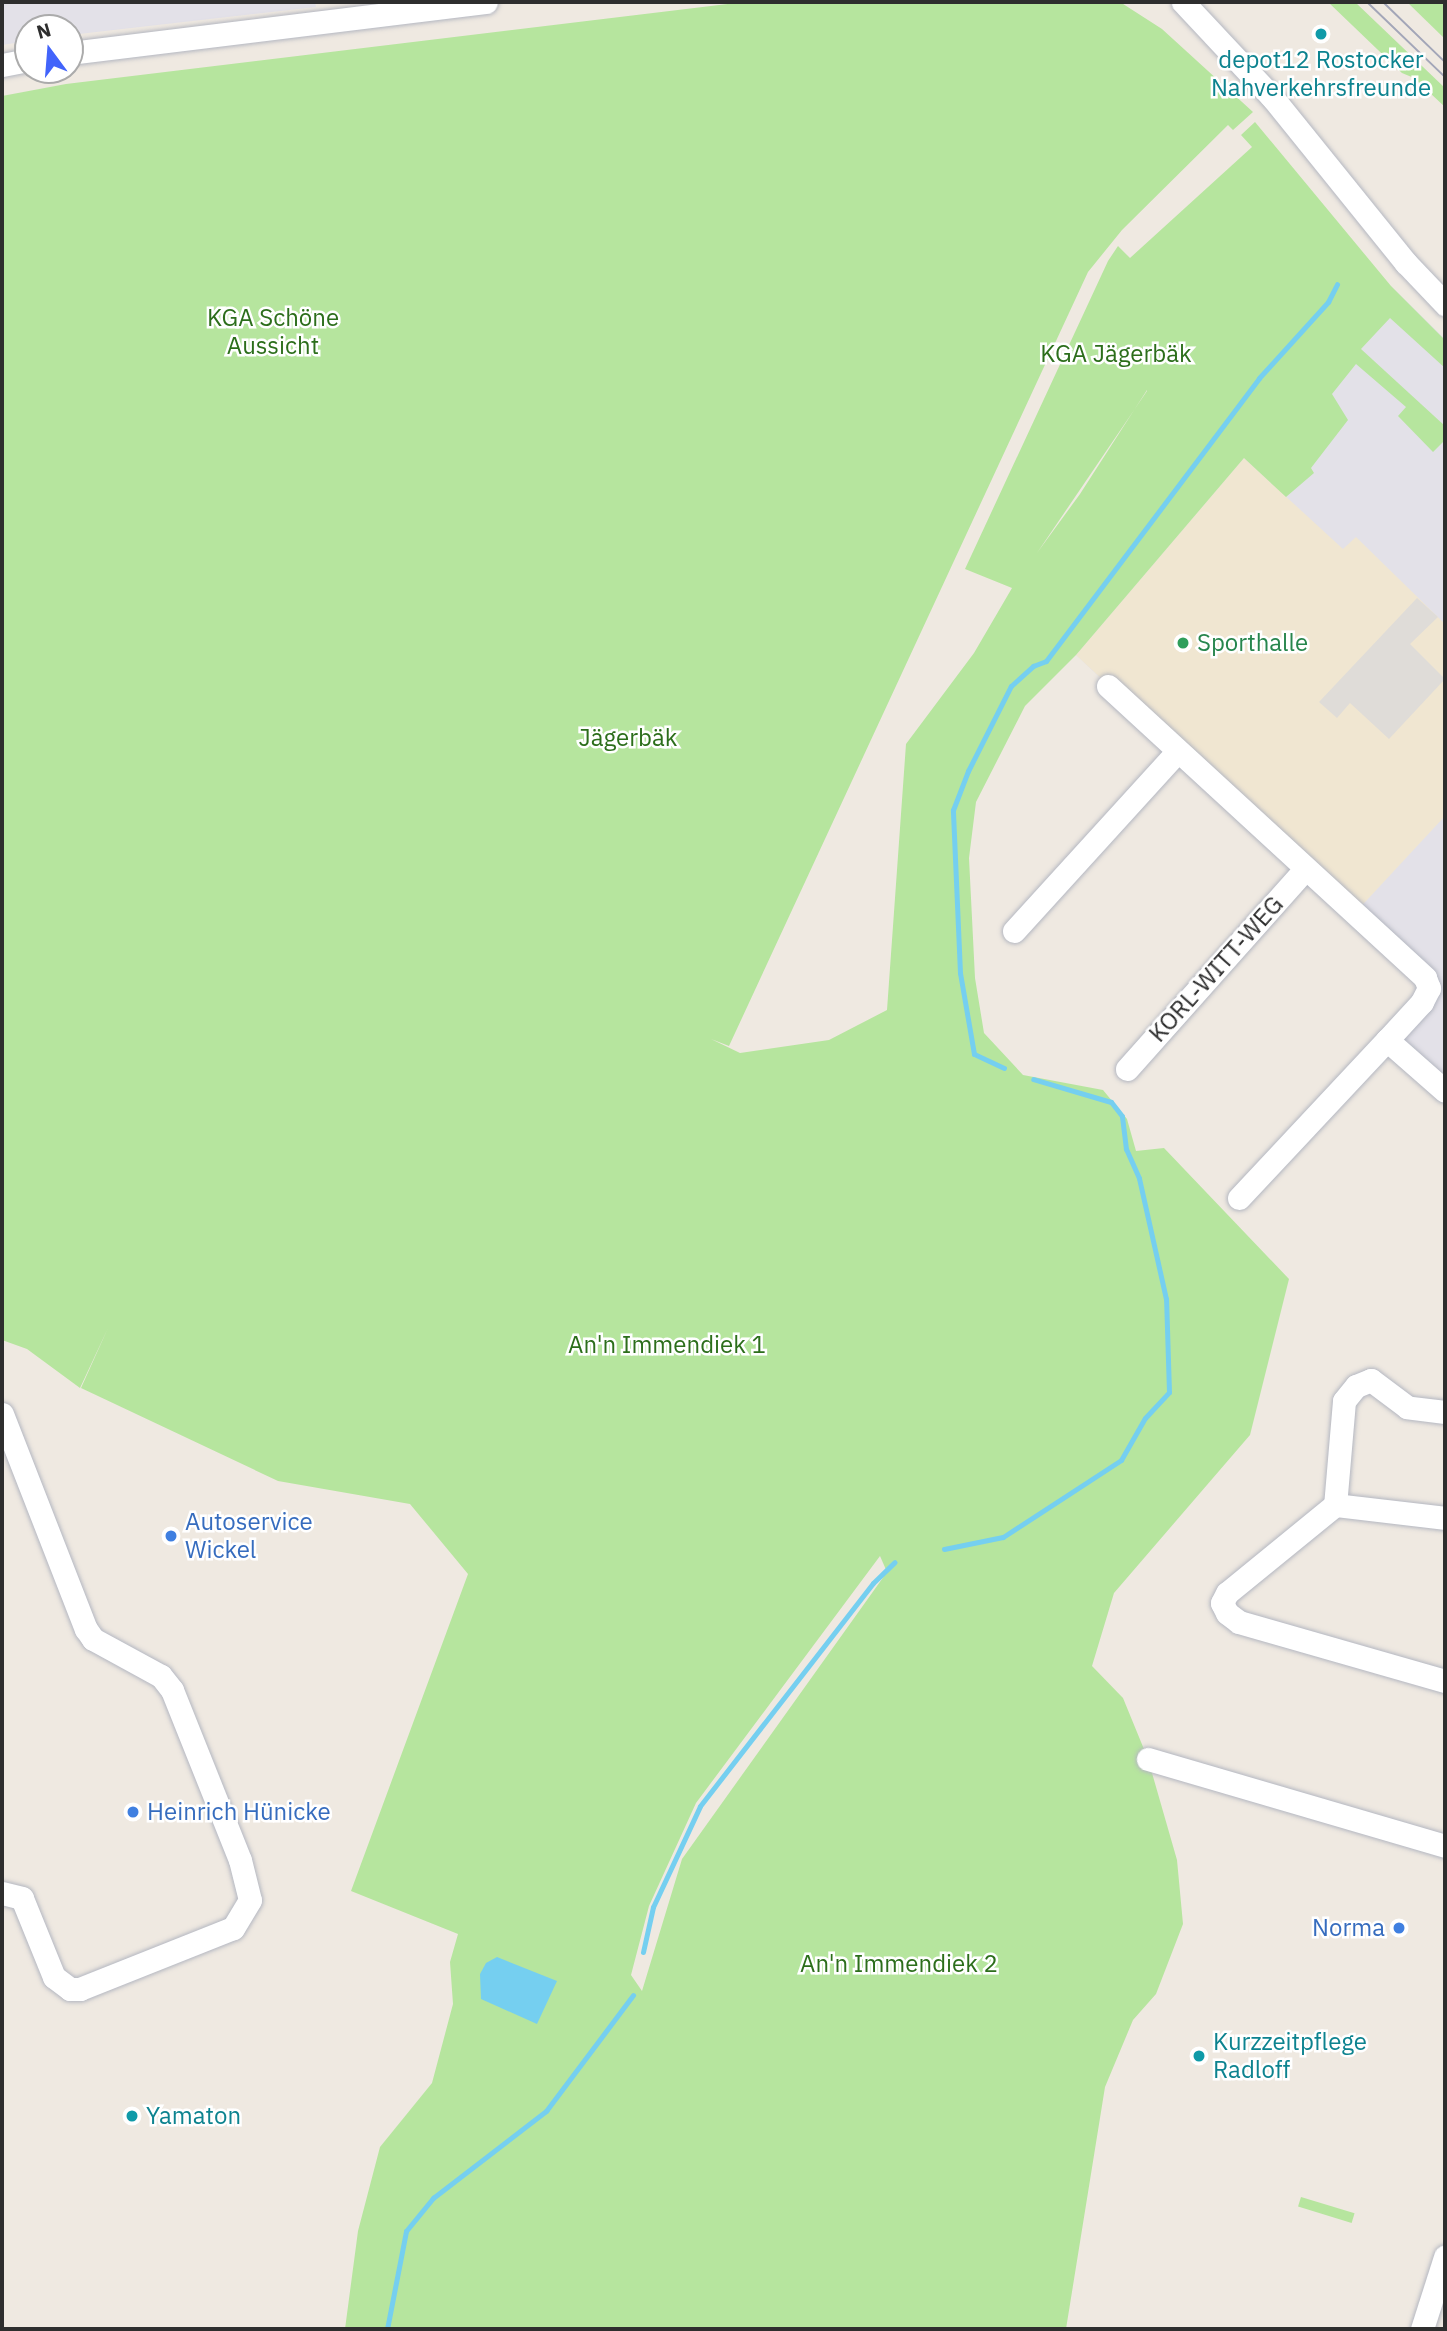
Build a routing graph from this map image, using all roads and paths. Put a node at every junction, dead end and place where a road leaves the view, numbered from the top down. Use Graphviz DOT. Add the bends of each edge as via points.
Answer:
graph roads {
  1 [pos="486,2"];
  2 [pos="1183,2"];
  3 [pos="84,51"];
  4 [pos="1445,304"];
  5 [pos="1108,686"];
  6 [pos="1177,752"];
  7 [pos="1304,870"];
  8 [pos="1014,931"];
  9 [pos="1387,1040"];
  10 [pos="1127,1069"];
  11 [pos="1445,1091"];
  12 [pos="1240,1198"];
  13 [pos="1445,1412"];
  14 [pos="2,1414"];
  15 [pos="1335,1505"];
  16 [pos="1445,1518"];
  17 [pos="1445,1681"];
  18 [pos="1149,1759"];
  19 [pos="1445,1846"];
  20 [pos="2,1893"];
  21 [pos="1445,2256"];
  22 [pos="1422,2329"];
  1 -- 3 [label="street"];
  2 -- 4 [label="street" via="1264,88 1406,263"];
  5 -- 6 [label="street"];
  6 -- 7 [label="street"];
  6 -- 8 [label="street"];
  7 -- 9 [label="street" via="1425,978 1429,988 1422,1002"];
  7 -- 10 [label="street, KORL-WITT-WEG"];
  9 -- 11 [label="street"];
  9 -- 12 [label="street"];
  13 -- 15 [label="street" via="1407,1407 1371,1380 1356,1386 1344,1401"];
  14 -- 20 [label="street" via="86,1629 93,1639 161,1676 172,1690 240,1860 250,1900 233,1928 80,1989 70,1989 54,1977 22,1898"];
  15 -- 16 [label="street"];
  15 -- 17 [label="street" via="1227,1593 1222,1603 1227,1614 1239,1622"];
  18 -- 19 [label="street"];
  21 -- 22 [label="street"];
}
